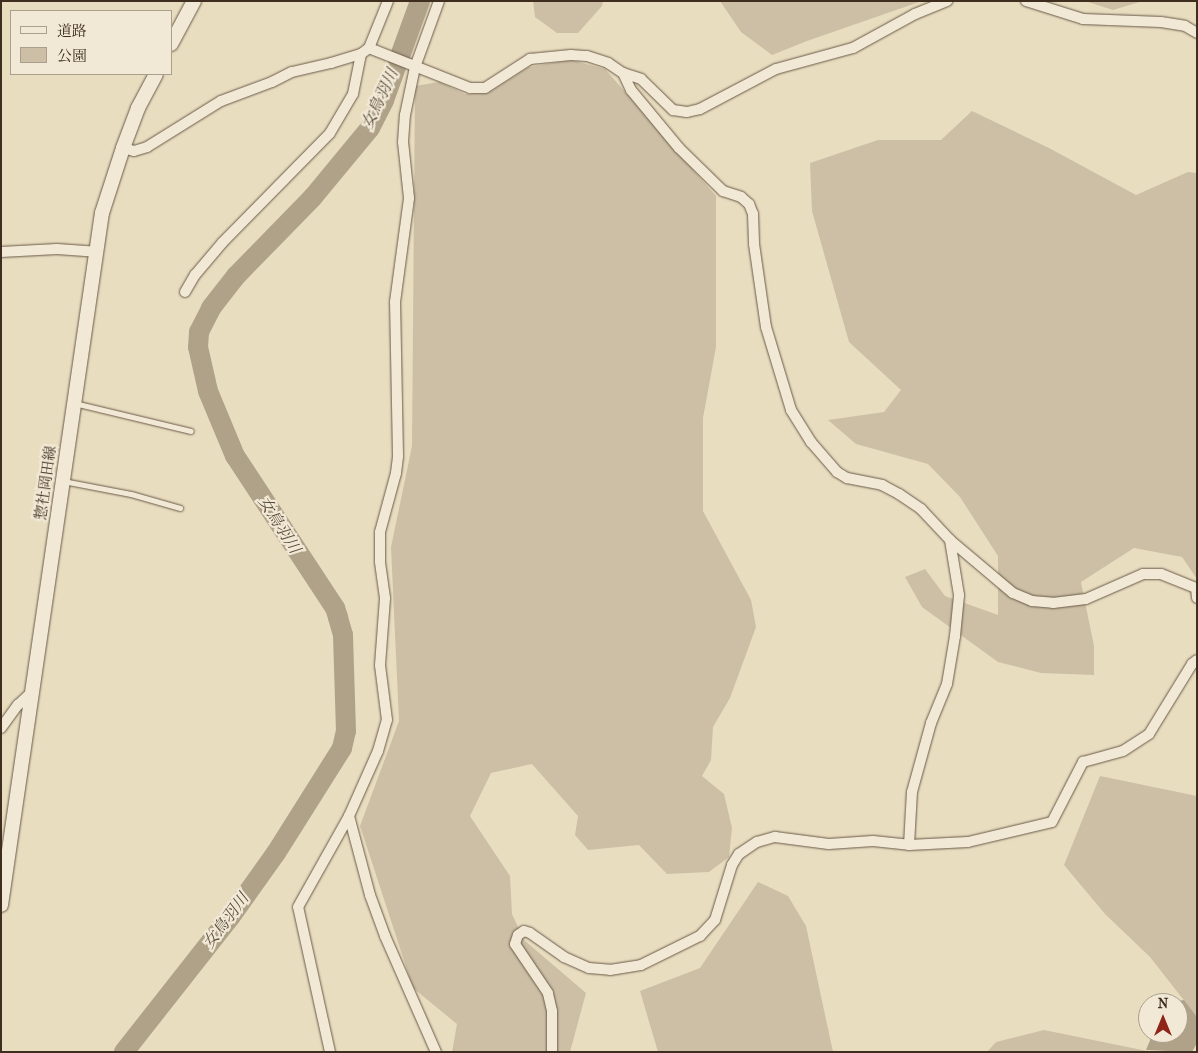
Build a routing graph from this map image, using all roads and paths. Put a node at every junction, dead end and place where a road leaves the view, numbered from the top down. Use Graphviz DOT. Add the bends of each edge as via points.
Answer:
graph roads {
  1 [pos="194,1"];
  2 [pos="388,1"];
  3 [pos="438,1"];
  4 [pos="947,1"];
  5 [pos="1026,1"];
  6 [pos="1197,33"];
  7 [pos="172,42"];
  8 [pos="367,50"];
  9 [pos="412,66"];
  10 [pos="623,73"];
  11 [pos="155,75"];
  12 [pos="123,148"];
  13 [pos="1,252"];
  14 [pos="96,252"];
  15 [pos="185,292"];
  16 [pos="74,403"];
  17 [pos="191,431"];
  18 [pos="63,481"];
  19 [pos="180,508"];
  20 [pos="950,540"];
  21 [pos="1197,598"];
  22 [pos="1197,660"];
  23 [pos="31,693"];
  24 [pos="1,728"];
  25 [pos="349,816"];
  26 [pos="909,846"];
  27 [pos="4,859"];
  28 [pos="1,905"];
  29 [pos="330,1052"];
  30 [pos="436,1052"];
  31 [pos="552,1052"];
  1 -- 7 [label="main road"];
  2 -- 8 [label="street"];
  3 -- 9 [label="street"];
  4 -- 10 [label="street" via="915,14 853,48 776,69 700,109 687,112 673,110 640,79"];
  5 -- 6 [label="street" via="1083,19 1161,22 1185,26"];
  8 -- 9 [label="street"];
  8 -- 12 [label="street" via="292,72 221,101 146,147 134,151"];
  8 -- 15 [label="street" via="353,94 330,133 222,243"];
  9 -- 10 [label="street" via="470,88 485,88 530,59 587,56 608,63"];
  9 -- 25 [label="street" via="402,142 409,198 395,302 398,456 380,532 380,561 386,598 380,665 387,720 378,751"];
  10 -- 20 [label="street" via="631,90 679,148 723,190 750,204 754,214 754,244 766,327 791,410 802,429 837,472 847,478 882,485 899,494 921,509"];
  11 -- 12 [label="main road, 惣社岡田線" via="138,108"];
  12 -- 14 [label="main road, 惣社岡田線" via="102,213"];
  13 -- 14 [label="street" via="58,249"];
  14 -- 16 [label="main road, 惣社岡田線"];
  16 -- 17 [label="lane"];
  16 -- 18 [label="main road, 惣社岡田線"];
  18 -- 19 [label="lane" via="131,494"];
  18 -- 23 [label="main road, 惣社岡田線"];
  20 -- 21 [label="street" via="1013,593 1032,601 1086,599 1143,574 1160,574 1196,588"];
  20 -- 26 [label="street" via="959,595 955,636 947,684 931,723 912,792"];
  22 -- 26 [label="street" via="1149,734 1123,751 1083,762 1052,822 968,842"];
  23 -- 24 [label="street"];
  23 -- 27 [label="main road, 惣社岡田線"];
  25 -- 29 [label="street" via="298,907"];
  25 -- 30 [label="street" via="370,895 410,997"];
  26 -- 31 [label="street" via="873,842 829,844 776,837 757,842 740,854 732,865 715,920 700,936 641,965 610,970 589,968 564,957 524,931 518,935 516,944 548,994 552,1012"];
  27 -- 28 [label="main road, 惣社岡田線"];
}
